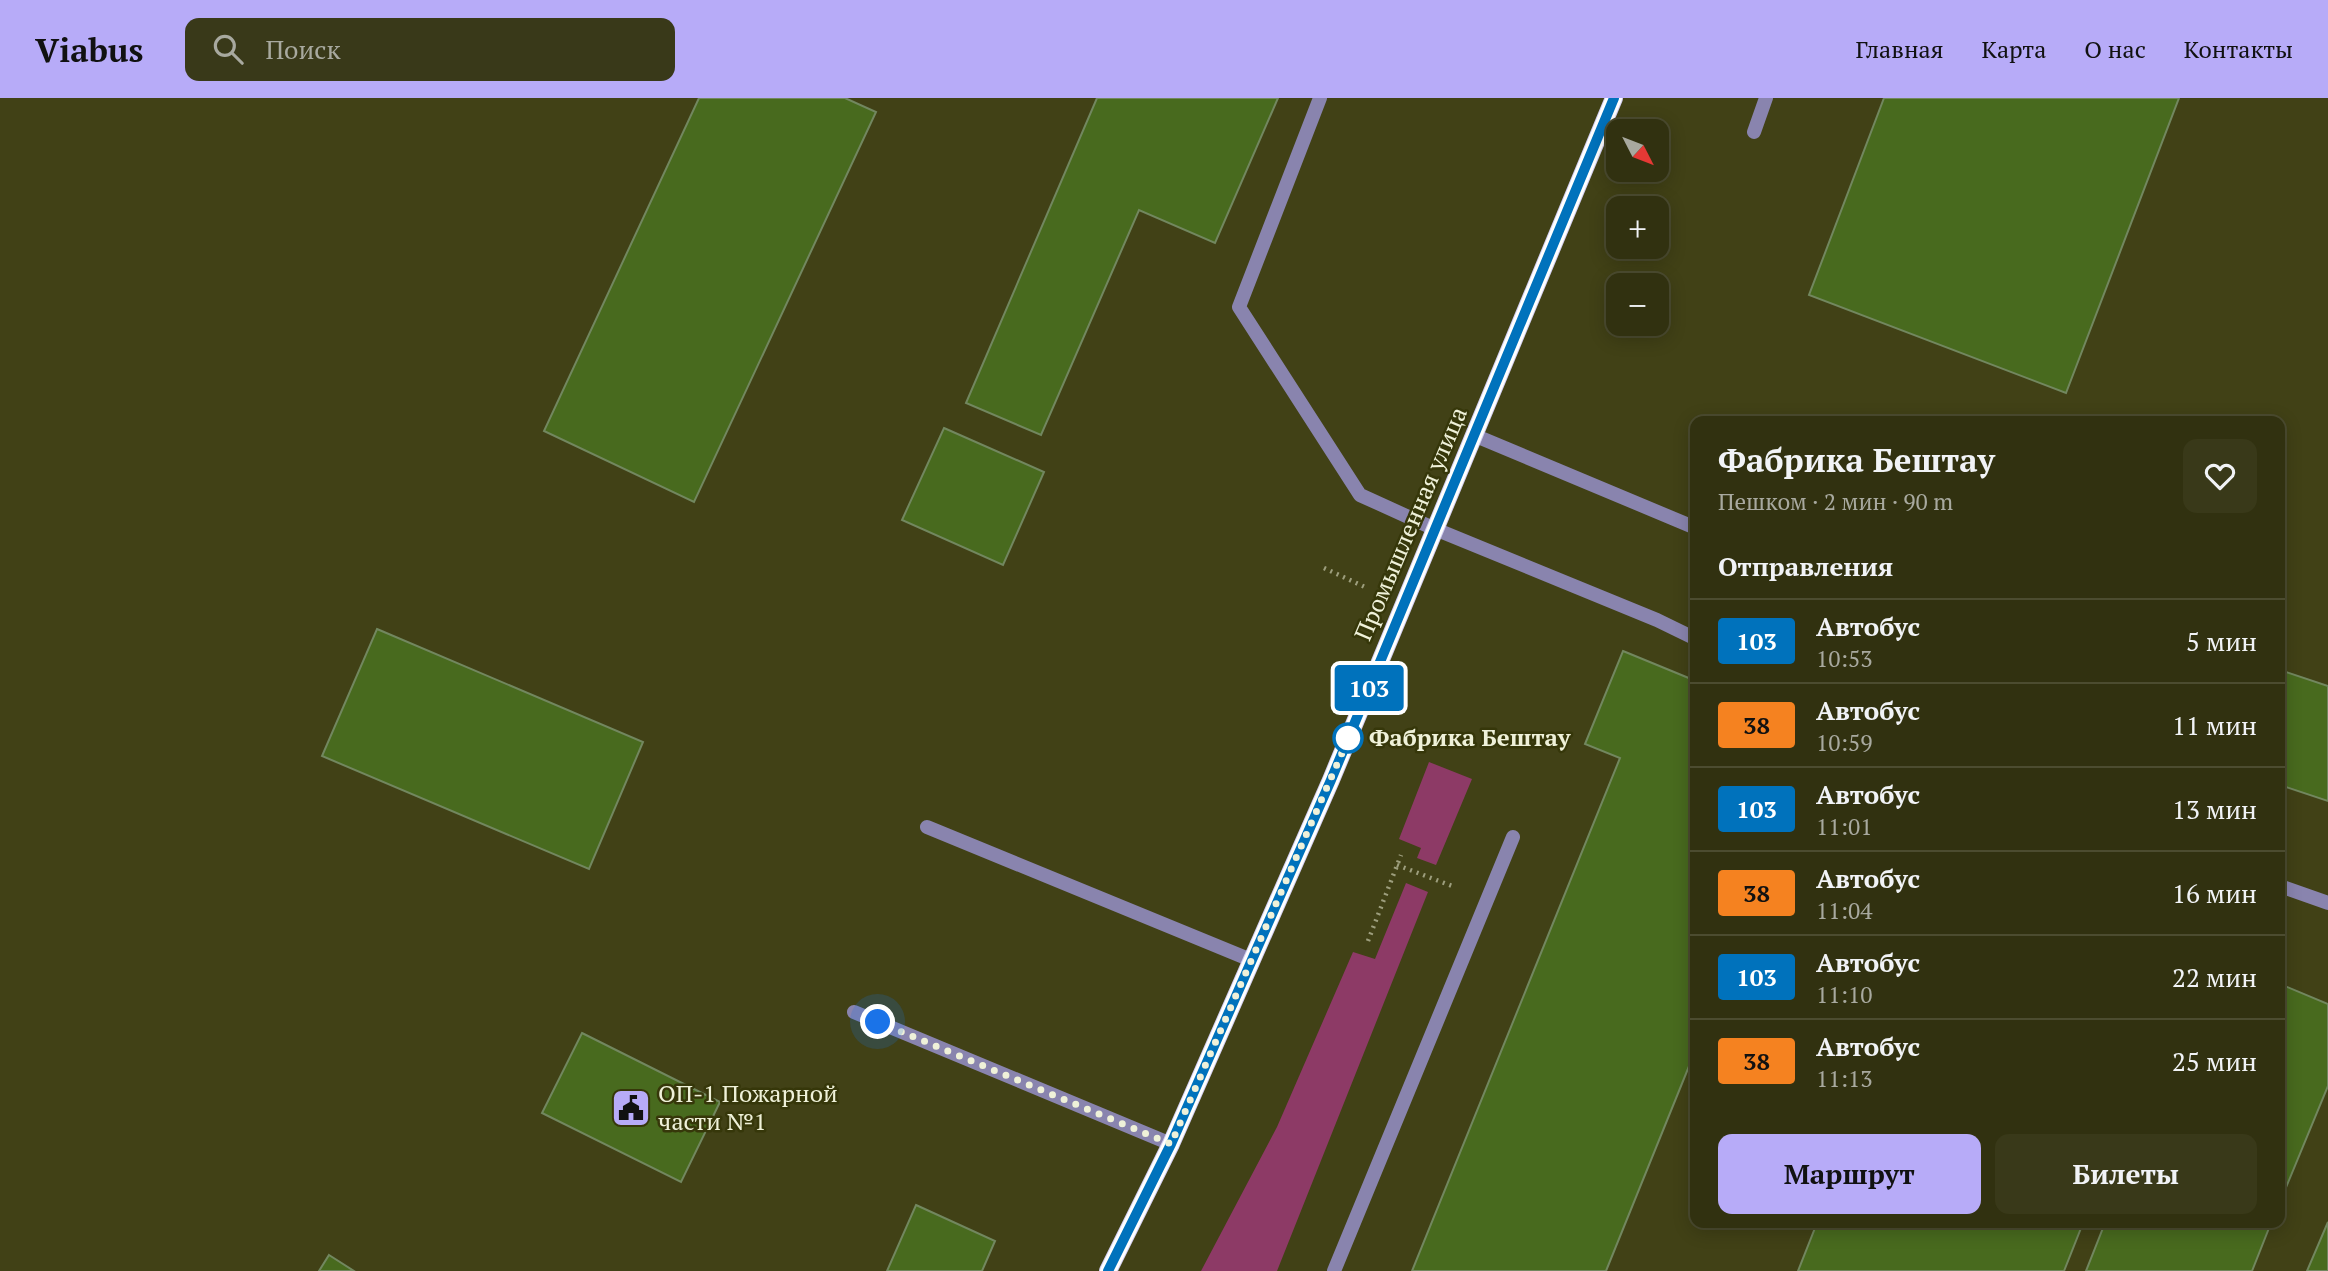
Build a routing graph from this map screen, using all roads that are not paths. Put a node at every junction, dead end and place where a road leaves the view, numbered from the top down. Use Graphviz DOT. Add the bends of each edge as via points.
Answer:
graph roads {
  1 [pos="1320,98"];
  2 [pos="1614,98"];
  3 [pos="1766,98"];
  4 [pos="1754,132"];
  5 [pos="1476,436"];
  6 [pos="1690,526"];
  7 [pos="1434,529"];
  8 [pos="1690,636"];
  9 [pos="927,827"];
  10 [pos="1513,837"];
  11 [pos="2285,888"];
  12 [pos="2328,903"];
  13 [pos="1251,960"];
  14 [pos="853,1012"];
  15 [pos="1171,1144"];
  16 [pos="1108,1271"];
  17 [pos="1334,1271"];
  1 -- 7 [label="lane" via="1239,307 1360,495"];
  2 -- 5 [label="main road, Промышленная улица"];
  3 -- 4 [label="lane"];
  5 -- 6 [label="lane"];
  5 -- 7 [label="main road, Промышленная улица"];
  7 -- 8 [label="lane"];
  7 -- 13 [label="main road, Промышленная улица"];
  9 -- 13 [label="lane"];
  10 -- 17 [label="lane"];
  11 -- 12 [label="lane"];
  13 -- 15 [label="main road, Промышленная улица"];
  14 -- 15 [label="lane"];
  15 -- 16 [label="main road, Промышленная улица"];
}
